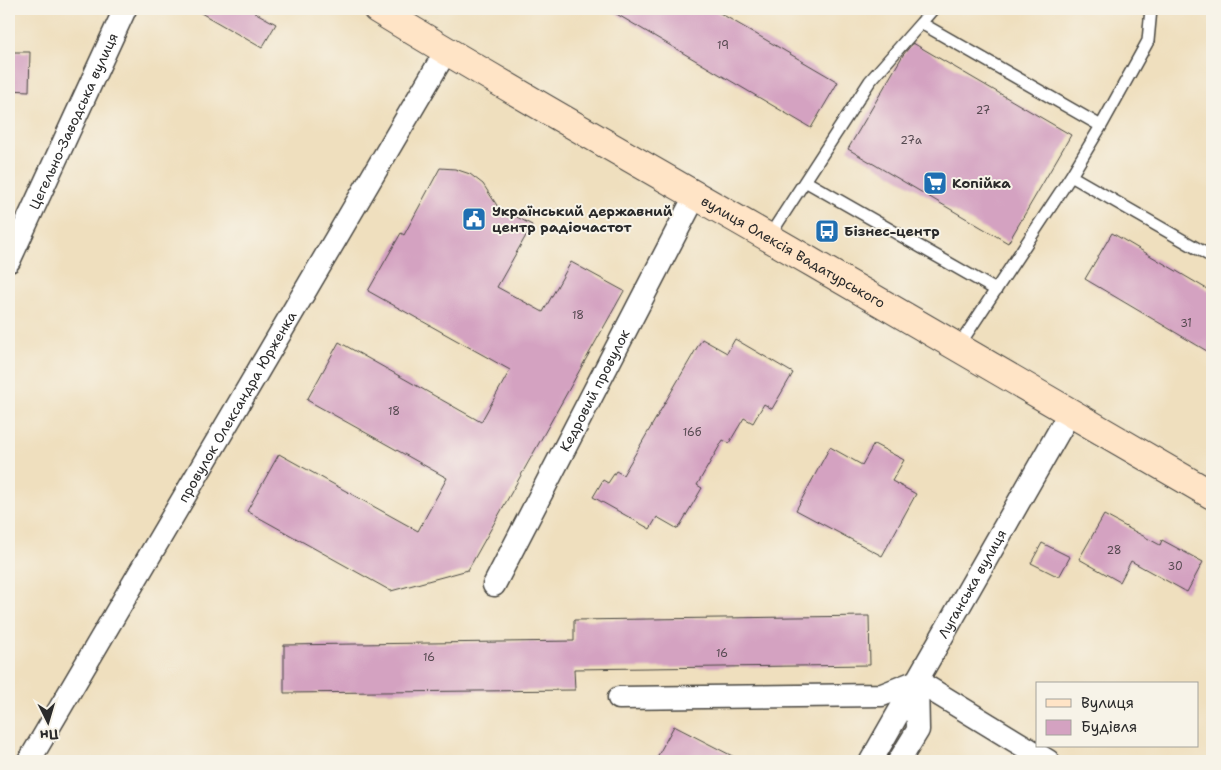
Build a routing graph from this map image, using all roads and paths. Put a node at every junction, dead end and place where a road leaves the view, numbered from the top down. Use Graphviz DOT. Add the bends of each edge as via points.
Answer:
graph roads {
  1 [pos="126,9"];
  2 [pos="377,9"];
  3 [pos="933,9"];
  4 [pos="1151,9"];
  5 [pos="921,23"];
  6 [pos="446,51"];
  7 [pos="1101,126"];
  8 [pos="1071,176"];
  9 [pos="805,181"];
  10 [pos="695,196"];
  11 [pos="768,238"];
  12 [pos="1212,257"];
  13 [pos="9,261"];
  14 [pos="996,290"];
  15 [pos="958,347"];
  16 [pos="1070,412"];
  17 [pos="1212,495"];
  18 [pos="494,585"];
  19 [pos="917,681"];
  20 [pos="619,698"];
  21 [pos="29,761"];
  22 [pos="871,761"];
  23 [pos="899,761"];
  24 [pos="1048,761"];
  1 -- 13 [label="street, Цегельно-Заводська вулиця"];
  2 -- 6 [label="main road, вулиця Олексія Вадатурського"];
  3 -- 5 [label="lane"];
  4 -- 7 [label="lane" via="1148,40"];
  5 -- 7 [label="lane"];
  5 -- 9 [label="lane" via="870,82"];
  6 -- 10 [label="main road, вулиця Олексія Вадатурського"];
  6 -- 21 [label="street, провулок Олександра Юрженка"];
  7 -- 8 [label="lane"];
  8 -- 12 [label="lane"];
  8 -- 14 [label="lane"];
  9 -- 11 [label="lane"];
  9 -- 14 [label="lane"];
  10 -- 11 [label="main road, вулиця Олексія Вадатурського"];
  10 -- 18 [label="street, Кедровий провулок"];
  11 -- 15 [label="main road, вулиця Олексія Вадатурського"];
  14 -- 15 [label="lane"];
  15 -- 16 [label="main road, вулиця Олексія Вадатурського"];
  16 -- 17 [label="main road, вулиця Олексія Вадатурського"];
  16 -- 19 [label="street, Луганська вулиця"];
  19 -- 20 [label="street" via="882,695"];
  19 -- 22 [label="street, Луганська вулиця"];
  19 -- 23 [label="street" via="918,730"];
  19 -- 24 [label="street"];
}
